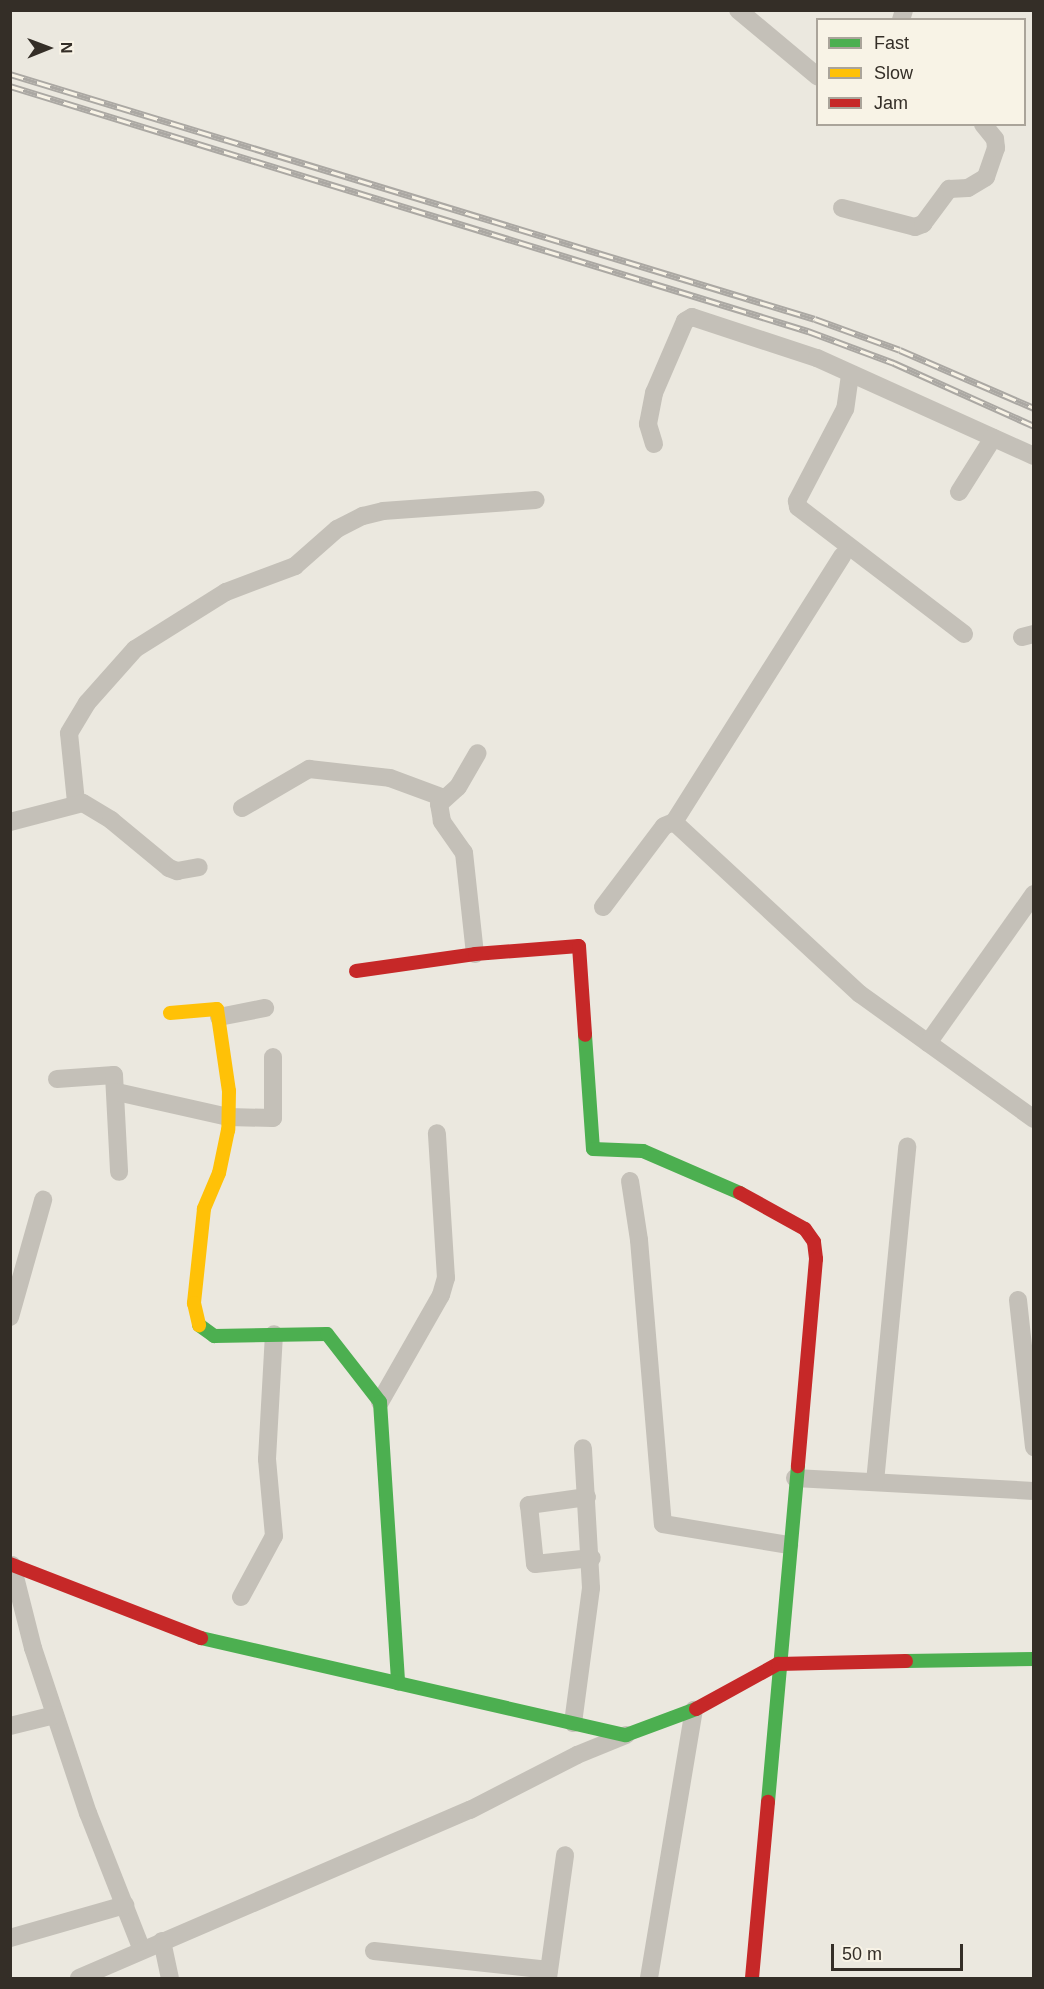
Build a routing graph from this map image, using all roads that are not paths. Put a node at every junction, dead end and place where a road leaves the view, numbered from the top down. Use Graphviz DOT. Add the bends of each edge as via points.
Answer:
graph roads {
  1 [pos="738,10"];
  2 [pos="816,75"];
  3 [pos="985,126"];
  4 [pos="842,208"];
  5 [pos="850,375"];
  6 [pos="993,438"];
  7 [pos="654,444"];
  8 [pos="1034,456"];
  9 [pos="959,492"];
  10 [pos="536,500"];
  11 [pos="842,556"];
  12 [pos="964,634"];
  13 [pos="478,753"];
  14 [pos="444,798"];
  15 [pos="76,802"];
  16 [pos="242,808"];
  17 [pos="10,822"];
  18 [pos="674,822"];
  19 [pos="199,867"];
  20 [pos="1034,894"];
  21 [pos="603,907"];
  22 [pos="475,954"];
  23 [pos="356,971"];
  24 [pos="265,1008"];
  25 [pos="170,1013"];
  26 [pos="219,1017"];
  27 [pos="928,1043"];
  28 [pos="273,1057"];
  29 [pos="57,1079"];
  30 [pos="117,1092"];
  31 [pos="228,1117"];
  32 [pos="1034,1119"];
  33 [pos="437,1133"];
  34 [pos="907,1147"];
  35 [pos="119,1172"];
  36 [pos="630,1181"];
  37 [pos="43,1200"];
  38 [pos="1018,1300"];
  39 [pos="10,1317"];
  40 [pos="274,1334"];
  41 [pos="380,1402"];
  42 [pos="1034,1447"];
  43 [pos="583,1448"];
  44 [pos="795,1478"];
  45 [pos="875,1482"];
  46 [pos="1034,1491"];
  47 [pos="587,1497"];
  48 [pos="789,1545"];
  49 [pos="592,1558"];
  50 [pos="11,1564"];
  51 [pos="241,1597"];
  52 [pos="1034,1659"];
  53 [pos="778,1664"];
  54 [pos="398,1683"];
  55 [pos="694,1710"];
  56 [pos="55,1715"];
  57 [pos="573,1723"];
  58 [pos="10,1726"];
  59 [pos="626,1735"];
  60 [pos="565,1855"];
  61 [pos="125,1905"];
  62 [pos="10,1938"];
  63 [pos="162,1941"];
  64 [pos="142,1950"];
  65 [pos="374,1951"];
  66 [pos="549,1974"];
  67 [pos="79,1978"];
  68 [pos="170,1978"];
  69 [pos="649,1978"];
  70 [pos="752,1978"];
  1 -- 2 [label="street"];
  3 -- 4 [label="street" via="995,139 996,148 986,177 968,188 949,189 923,224 915,227"];
  5 -- 6 [label="street"];
  5 -- 7 [label="street" via="817,358 692,317 685,321 651,402 648,424"];
  5 -- 12 [label="street" via="845,409 797,501 798,507"];
  6 -- 8 [label="street"];
  6 -- 9 [label="street"];
  10 -- 15 [label="street" via="383,511 363,516 337,529 295,566 226,592 135,649 87,703 69,733"];
  11 -- 18 [label="street"];
  13 -- 14 [label="street" via="458,787"];
  14 -- 16 [label="street" via="390,778 309,769"];
  14 -- 22 [label="street" via="440,804 442,821 464,853"];
  15 -- 17 [label="street"];
  15 -- 19 [label="street" via="106,816 169,868 177,871"];
  18 -- 21 [label="street" via="664,826"];
  18 -- 27 [label="street" via="860,994"];
  20 -- 27 [label="street"];
  22 -- 23 [label="street"];
  22 -- 44 [label="street" via="579,946 593,1149 643,1151 746,1195 805,1229 814,1242 816,1259"];
  24 -- 26 [label="street"];
  25 -- 26 [label="street" via="218,1009"];
  26 -- 31 [label="street"];
  27 -- 32 [label="street"];
  28 -- 31 [label="street" via="273,1118"];
  29 -- 30 [label="street" via="114,1075"];
  30 -- 31 [label="street"];
  30 -- 35 [label="street"];
  31 -- 40 [label="street" via="219,1173 204,1209 194,1303 196,1323 214,1336"];
  33 -- 41 [label="street" via="446,1278 441,1295"];
  34 -- 45 [label="street"];
  36 -- 48 [label="street" via="663,1524"];
  37 -- 39 [label="street"];
  38 -- 42 [label="street"];
  40 -- 41 [label="street" via="327,1334"];
  40 -- 51 [label="street" via="267,1459 274,1536"];
  41 -- 54 [label="street"];
  43 -- 47 [label="street"];
  44 -- 45 [label="street"];
  44 -- 48 [label="street"];
  45 -- 46 [label="street"];
  47 -- 49 [label="street"];
  47 -- 49 [label="street" via="529,1505 535,1564"];
  48 -- 53 [label="street"];
  49 -- 57 [label="street"];
  50 -- 54 [label="street" via="196,1637"];
  50 -- 56 [label="street"];
  52 -- 53 [label="street"];
  53 -- 55 [label="street"];
  53 -- 70 [label="street"];
  54 -- 57 [label="street"];
  55 -- 59 [label="street"];
  55 -- 69 [label="street"];
  56 -- 58 [label="street"];
  56 -- 61 [label="street"];
  57 -- 59 [label="street"];
  59 -- 63 [label="street" via="577,1755 470,1810"];
  60 -- 66 [label="street"];
  61 -- 62 [label="street"];
  61 -- 64 [label="street"];
  63 -- 64 [label="street"];
  63 -- 68 [label="street"];
  64 -- 67 [label="street"];
  65 -- 66 [label="street"];
}
